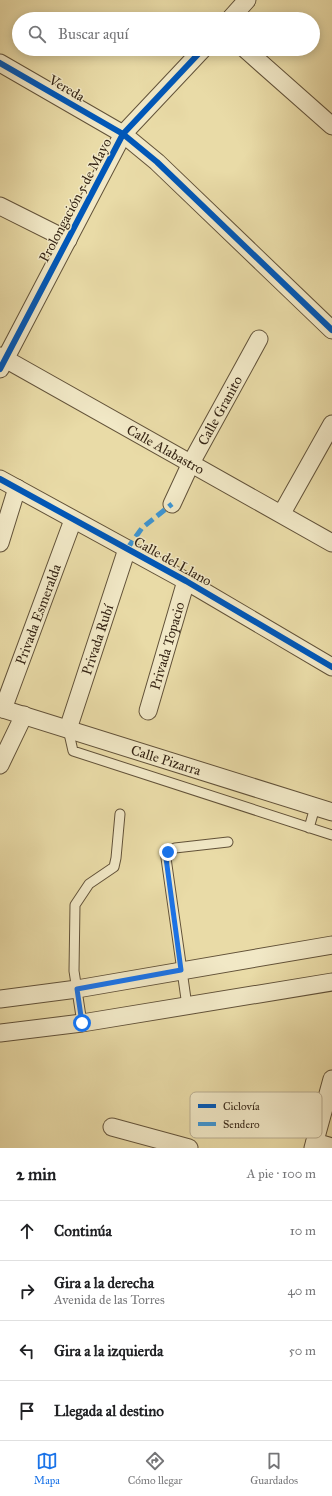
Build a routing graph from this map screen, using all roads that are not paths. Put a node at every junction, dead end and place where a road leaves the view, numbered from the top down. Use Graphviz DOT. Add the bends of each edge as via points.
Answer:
graph roads {
  1 [pos="247,0"];
  2 [pos="236,12"];
  3 [pos="196,56"];
  4 [pos="253,56"];
  5 [pos="0,63"];
  6 [pos="332,126"];
  7 [pos="123,134"];
  8 [pos="0,206"];
  9 [pos="68,240"];
  10 [pos="332,330"];
  11 [pos="259,339"];
  12 [pos="2,361"];
  13 [pos="332,424"];
  14 [pos="191,463"];
  15 [pos="0,479"];
  16 [pos="17,488"];
  17 [pos="172,504"];
  18 [pos="282,514"];
  19 [pos="73,520"];
  20 [pos="0,543"];
  21 [pos="332,543"];
  22 [pos="127,549"];
  23 [pos="186,581"];
  24 [pos="332,667"];
  25 [pos="1,708"];
  26 [pos="148,711"];
  27 [pos="24,715"];
  28 [pos="68,730"];
  29 [pos="0,765"];
  30 [pos="315,807"];
  31 [pos="332,812"];
  32 [pos="120,814"];
  33 [pos="309,828"];
  34 [pos="332,835"];
  35 [pos="228,842"];
  36 [pos="332,945"];
  37 [pos="181,970"];
  38 [pos="332,982"];
  39 [pos="77,989"];
  40 [pos="0,999"];
  41 [pos="187,1006"];
  42 [pos="82,1023"];
  43 [pos="0,1033"];
  44 [pos="332,1079"];
  45 [pos="322,1116"];
  46 [pos="112,1126"];
  47 [pos="314,1145"];
  48 [pos="332,1147"];
  49 [pos="189,1148"];
  1 -- 2 [label="street"];
  3 -- 7 [label="street, Prolongación 5 de Mayo"];
  4 -- 6 [label="street"];
  5 -- 7 [label="street, Vereda"];
  7 -- 9 [label="street, Prolongación 5 de Mayo"];
  7 -- 10 [label="street, Vereda" via="157,162"];
  8 -- 9 [label="street"];
  9 -- 12 [label="street, Prolongación 5 de Mayo"];
  11 -- 14 [label="street, Calle Granito"];
  12 -- 14 [label="street, Calle Alabastro"];
  13 -- 18 [label="street"];
  14 -- 17 [label="street, Calle Granito"];
  14 -- 18 [label="street, Calle Alabastro"];
  15 -- 16 [label="street, Calle del Llano"];
  16 -- 19 [label="street, Calle del Llano"];
  16 -- 20 [label="street"];
  18 -- 21 [label="street, Calle Alabastro"];
  19 -- 22 [label="street, Calle del Llano"];
  19 -- 25 [label="street, Privada Esmeralda"];
  22 -- 23 [label="street, Calle del Llano"];
  22 -- 28 [label="street, Privada Rubí"];
  23 -- 24 [label="street, Calle del Llano"];
  23 -- 26 [label="street, Privada Topacio"];
  25 -- 27 [label="street, Calle Pizarra"];
  27 -- 28 [label="street, Calle Pizarra"];
  27 -- 29 [label="street"];
  28 -- 30 [label="street, Calle Pizarra"];
  28 -- 33 [label="lane" via="73,751"];
  30 -- 31 [label="street, Calle Pizarra"];
  30 -- 33 [label="lane"];
  32 -- 39 [label="lane" via="114,867 89,884 75,905 74,971"];
  33 -- 34 [label="lane"];
  35 -- 37 [label="lane" via="175,848 168,852 166,858"];
  36 -- 37 [label="street"];
  37 -- 39 [label="street"];
  37 -- 41 [label="lane"];
  38 -- 41 [label="street"];
  39 -- 40 [label="street"];
  39 -- 42 [label="lane"];
  41 -- 42 [label="street"];
  42 -- 43 [label="street"];
  44 -- 45 [label="street"];
  46 -- 49 [label="street"];
  47 -- 48 [label="street"];
}
